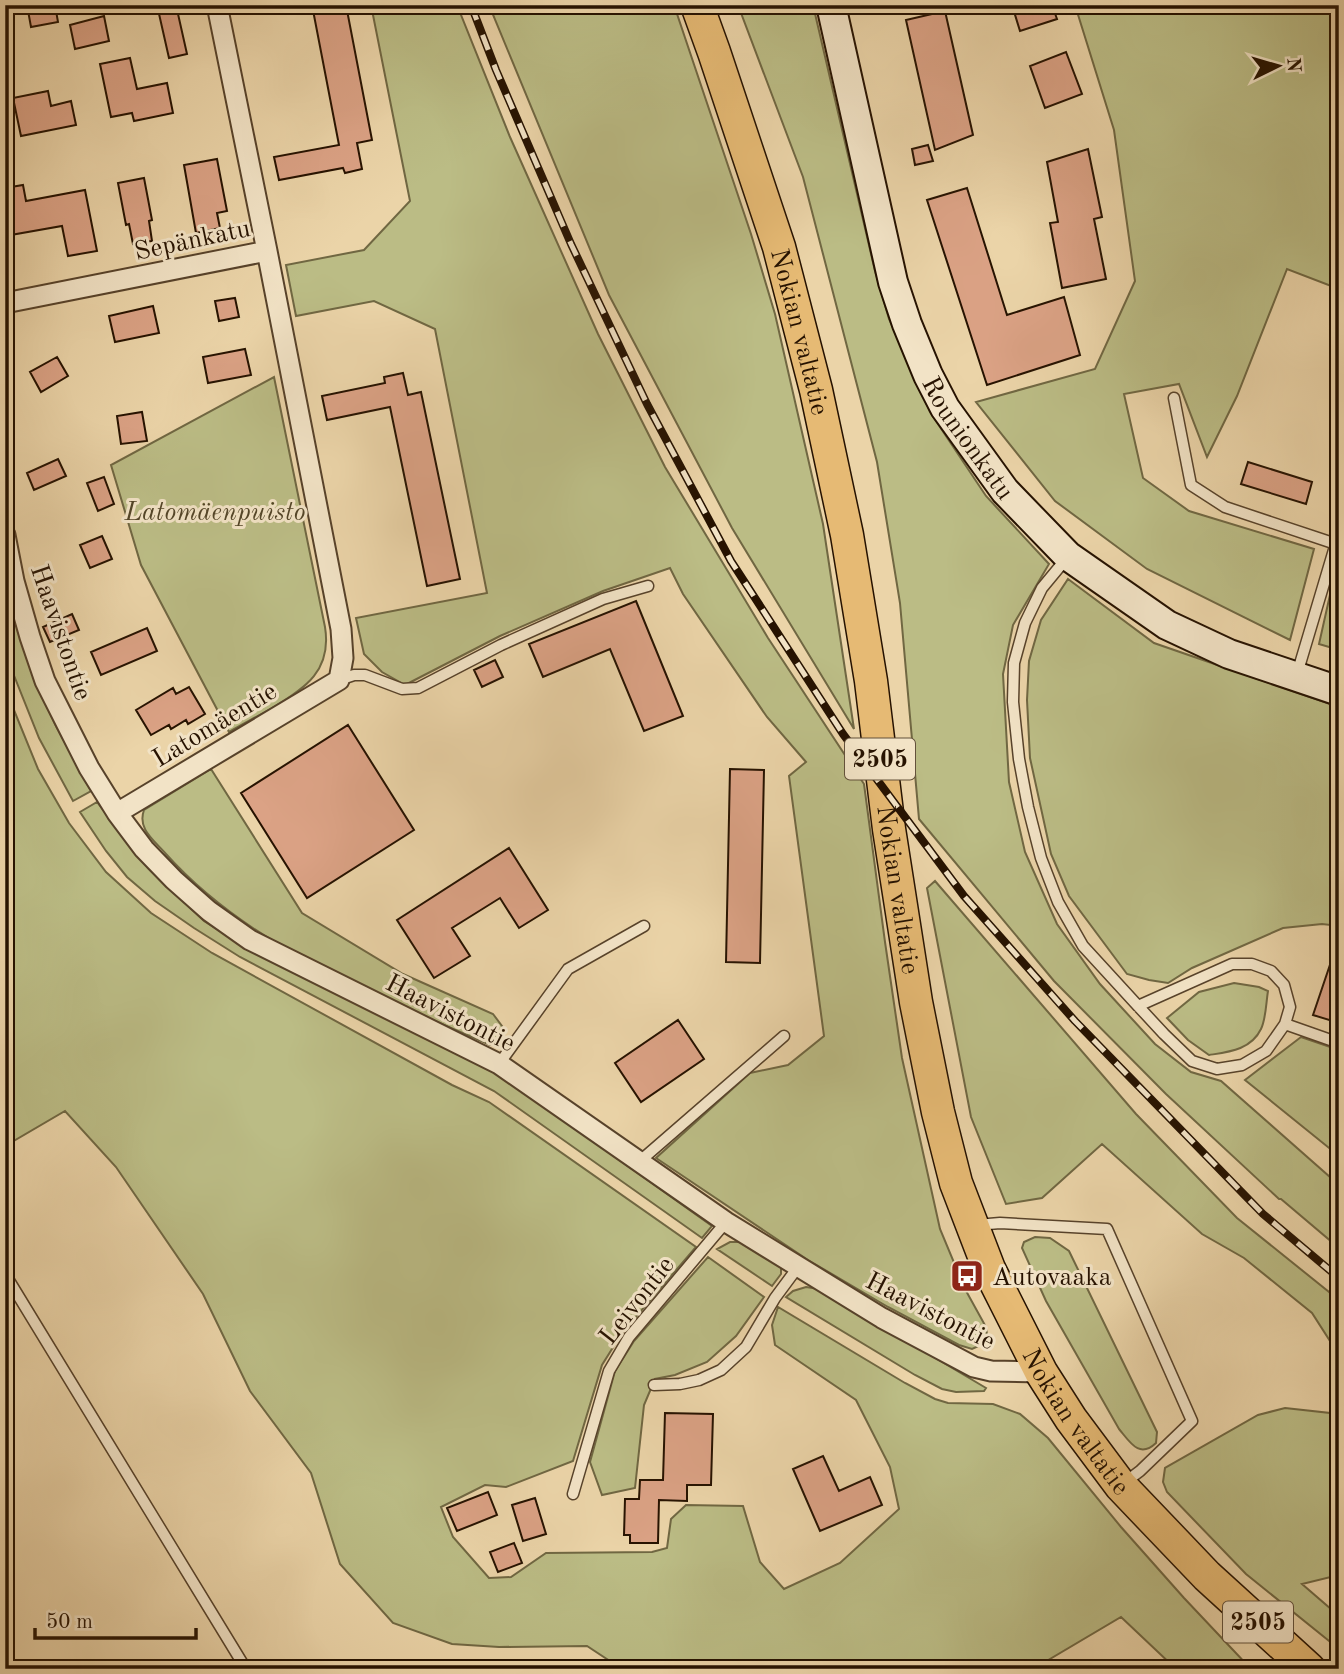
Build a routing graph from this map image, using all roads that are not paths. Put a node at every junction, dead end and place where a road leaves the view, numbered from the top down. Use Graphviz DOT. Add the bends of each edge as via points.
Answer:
graph roads {
  1 [pos="217,5"];
  2 [pos="697,5"];
  3 [pos="831,5"];
  4 [pos="267,251"];
  5 [pos="5,303"];
  6 [pos="1174,398"];
  7 [pos="1339,533"];
  8 [pos="5,535"];
  9 [pos="1336,544"];
  10 [pos="1068,556"];
  11 [pos="648,586"];
  12 [pos="1296,676"];
  13 [pos="339,680"];
  14 [pos="1339,691"];
  15 [pos="117,813"];
  16 [pos="643,926"];
  17 [pos="1138,1006"];
  18 [pos="1285,1024"];
  19 [pos="784,1036"];
  20 [pos="1339,1043"];
  21 [pos="499,1064"];
  22 [pos="640,1161"];
  23 [pos="726,1222"];
  24 [pos="972,1226"];
  25 [pos="797,1267"];
  26 [pos="5,1274"];
  27 [pos="1041,1372"];
  28 [pos="654,1385"];
  29 [pos="1121,1486"];
  30 [pos="573,1494"];
  31 [pos="246,1669"];
  32 [pos="1309,1669"];
  1 -- 4 [label="street, Sepänkatu"];
  2 -- 24 [label="main road, Nokian valtatie / 2505" via="779,247 816,390 869,668 916,1002 938,1112"];
  3 -- 10 [label="main road, Rounionkatu" via="893,282 928,375 945,408 1005,491"];
  4 -- 5 [label="street, Sepänkatu"];
  4 -- 13 [label="street" via="341,629"];
  6 -- 9 [label="lane" via="1191,485 1224,506"];
  7 -- 9 [label="lane"];
  8 -- 15 [label="street, Haavistontie" via="45,681"];
  9 -- 12 [label="lane"];
  10 -- 12 [label="main road, Rounionkatu" via="1167,625 1229,654"];
  10 -- 17 [label="lane" via="1042,588 1025,623 1014,663 1019,758 1041,858 1058,902 1083,946"];
  11 -- 13 [label="lane" via="603,599 512,639 418,688 402,690 365,675"];
  12 -- 14 [label="main road, Rounionkatu"];
  13 -- 15 [label="street, Latomäentie"];
  15 -- 21 [label="street, Haavistontie" via="174,880 250,940"];
  16 -- 21 [label="lane" via="568,970"];
  17 -- 18 [label="lane" via="1192,1062 1217,1069 1242,1065 1266,1051"];
  17 -- 18 [label="lane" via="1231,964 1252,964 1271,971 1284,985 1290,1007"];
  18 -- 20 [label="lane"];
  19 -- 22 [label="lane"];
  21 -- 22 [label="street, Haavistontie"];
  22 -- 23 [label="street, Haavistontie"];
  23 -- 25 [label="street, Haavistontie"];
  23 -- 30 [label="lane, Leivontie" via="629,1337 609,1370"];
  24 -- 27 [label="main road, Nokian valtatie / 2505"];
  24 -- 29 [label="lane" via="1000,1223 1107,1229 1192,1421"];
  25 -- 27 [label="street, Haavistontie" via="974,1367"];
  25 -- 28 [label="lane" via="746,1347 721,1370 699,1380"];
  26 -- 31 [label="lane"];
  27 -- 29 [label="main road, Nokian valtatie / 2505"];
  29 -- 32 [label="main road, Nokian valtatie / 2505" via="1207,1576"];
}
